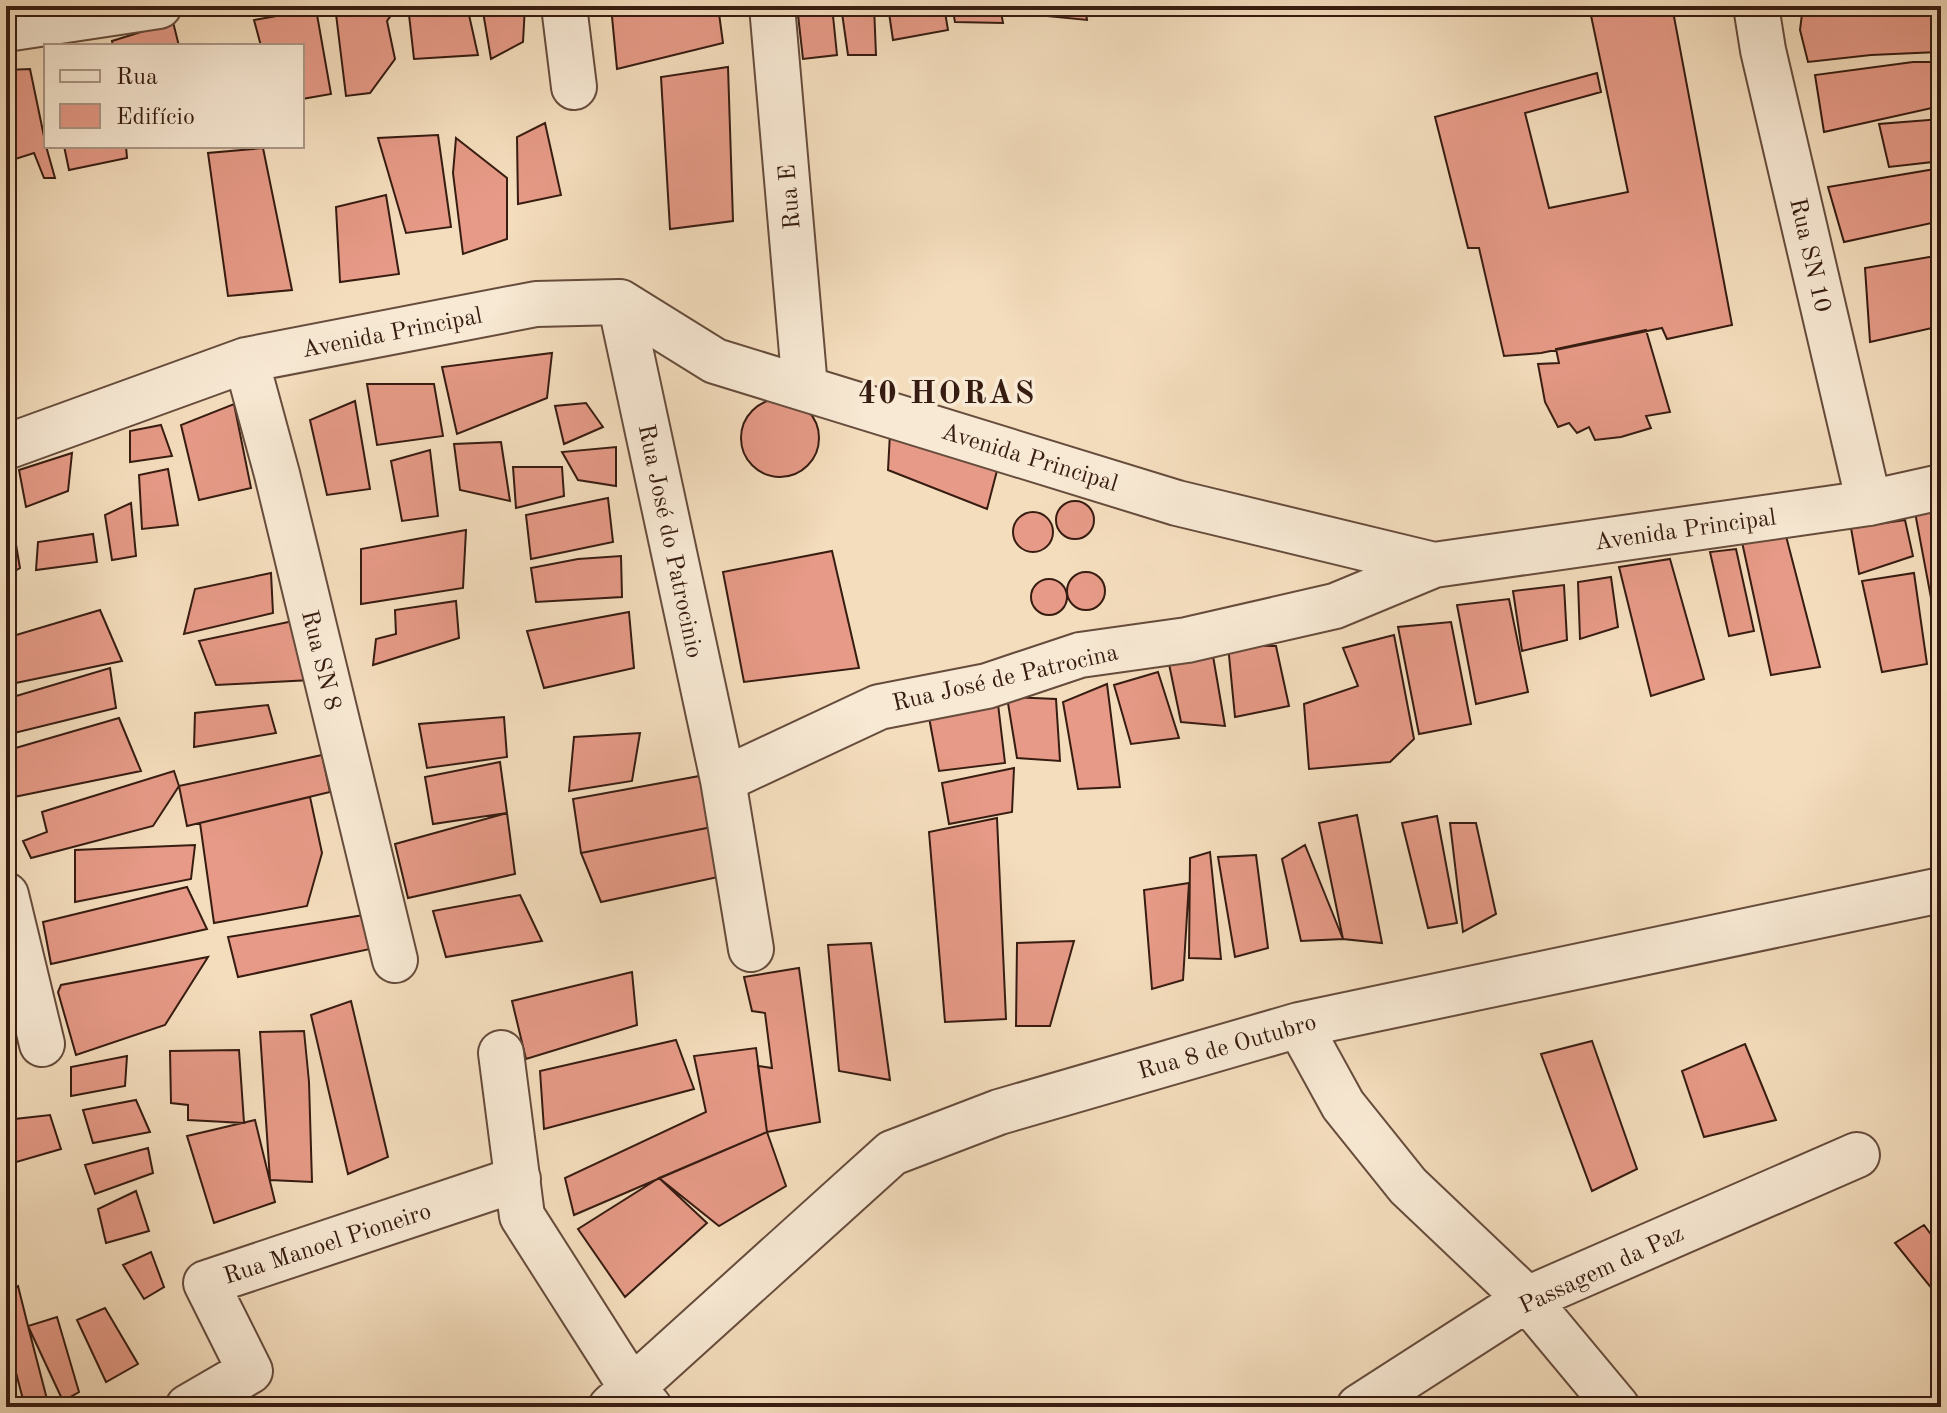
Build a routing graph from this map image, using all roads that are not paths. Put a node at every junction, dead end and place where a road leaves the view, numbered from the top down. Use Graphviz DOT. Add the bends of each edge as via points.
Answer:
graph roads {
  1 [pos="159,6"];
  2 [pos="564,6"];
  3 [pos="772,6"];
  4 [pos="1756,6"];
  5 [pos="6,29"];
  6 [pos="574,87"];
  7 [pos="620,302"];
  8 [pos="246,360"];
  9 [pos="805,388"];
  10 [pos="6,447"];
  11 [pos="1941,487"];
  12 [pos="1869,503"];
  13 [pos="1434,565"];
  14 [pos="723,780"];
  15 [pos="1941,890"];
  16 [pos="6,895"];
  17 [pos="751,949"];
  18 [pos="395,960"];
  19 [pos="1299,1025"];
  20 [pos="42,1044"];
  21 [pos="501,1053"];
  22 [pos="1857,1155"];
  23 [pos="518,1179"];
  24 [pos="1527,1299"];
  25 [pos="630,1400"];
  26 [pos="188,1407"];
  27 [pos="1359,1407"];
  28 [pos="1617,1407"];
  1 -- 5 [label="street"];
  2 -- 6 [label="street"];
  3 -- 9 [label="street, Rua E"];
  4 -- 12 [label="street, Rua SN 10"];
  7 -- 8 [label="street, Avenida Principal" via="536,304"];
  7 -- 9 [label="street, Avenida Principal" via="715,361"];
  7 -- 14 [label="street, Rua José do Patrocinio"];
  8 -- 10 [label="street, Avenida Principal"];
  8 -- 18 [label="street, Rua SN 8"];
  9 -- 13 [label="street, Avenida Principal" via="1177,503"];
  11 -- 12 [label="street, Avenida Principal"];
  12 -- 13 [label="street, Avenida Principal"];
  13 -- 14 [label="street, Rua José de Patrocina" via="1335,606 1187,640 1080,655 987,686 879,707"];
  14 -- 17 [label="street, Rua José do Patrocinio"];
  15 -- 19 [label="street, Rua 8 de Outubro"];
  16 -- 20 [label="street"];
  19 -- 24 [label="street" via="1343,1105 1408,1186"];
  19 -- 25 [label="street, Rua 8 de Outubro" via="999,1112 892,1153"];
  21 -- 23 [label="street"];
  22 -- 24 [label="street, Passagem da Paz"];
  23 -- 25 [label="street" via="522,1216"];
  23 -- 26 [label="street, Rua Manoel Pioneiro" via="206,1283 250,1371"];
  24 -- 27 [label="street, Passagem da Paz"];
  24 -- 28 [label="street"];
}
